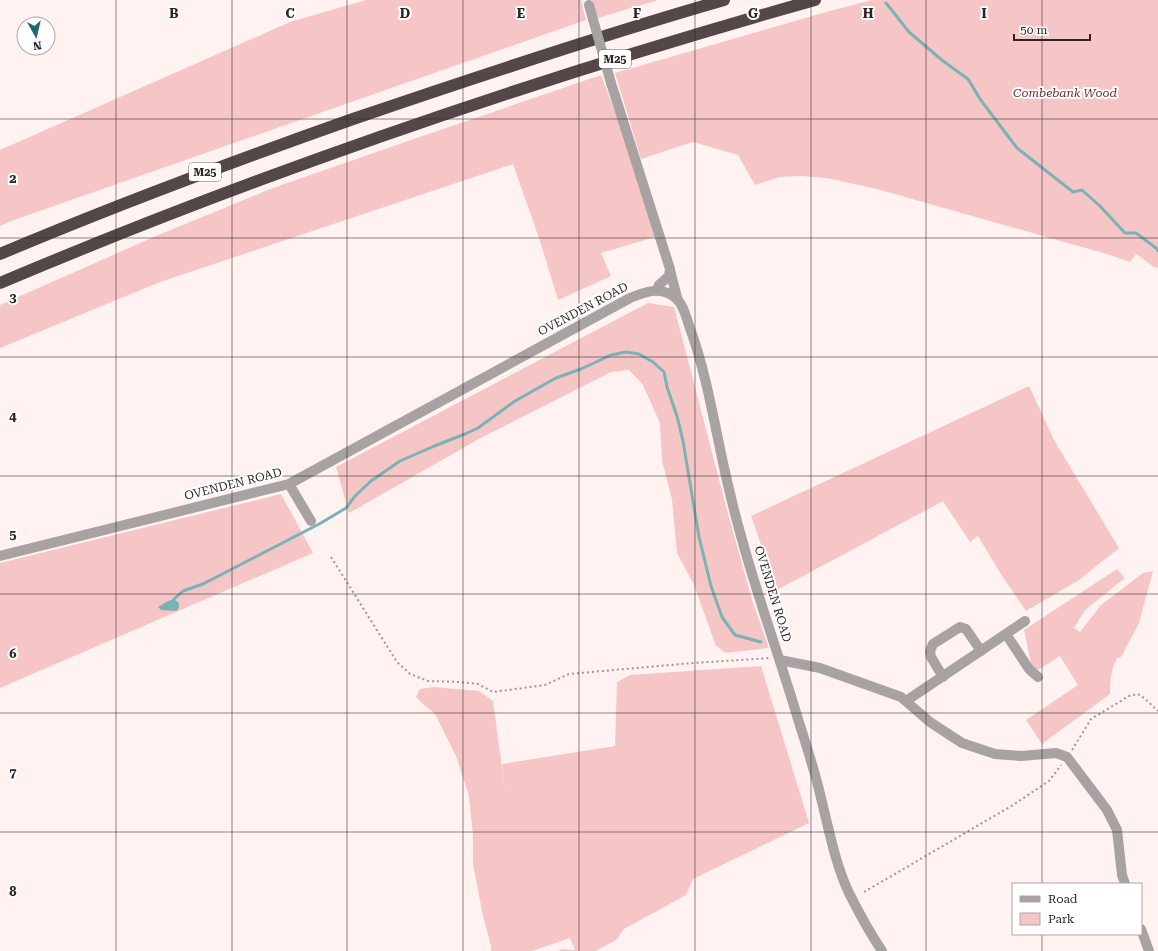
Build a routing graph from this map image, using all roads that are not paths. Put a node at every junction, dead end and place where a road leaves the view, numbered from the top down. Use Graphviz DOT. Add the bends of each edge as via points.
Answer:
graph roads {
  1 [pos="724,0"];
  2 [pos="815,0"];
  3 [pos="588,3"];
  4 [pos="0,254"];
  5 [pos="670,269"];
  6 [pos="0,283"];
  7 [pos="658,290"];
  8 [pos="678,301"];
  9 [pos="289,484"];
  10 [pos="311,521"];
  11 [pos="0,556"];
  12 [pos="1024,621"];
  13 [pos="1006,634"];
  14 [pos="981,651"];
  15 [pos="779,658"];
  16 [pos="1038,676"];
  17 [pos="943,677"];
  18 [pos="906,701"];
  19 [pos="1125,883"];
  20 [pos="1142,932"];
  21 [pos="882,951"];
  22 [pos="1149,951"];
  1 -- 4 [label="highway, M25" via="543,55 307,135 154,192"];
  2 -- 6 [label="highway, M25" via="623,56 409,126 213,197"];
  3 -- 5 [label="street, OVENDEN ROAD, bridge"];
  5 -- 7 [label="street" via="669,276"];
  5 -- 8 [label="street, OVENDEN ROAD"];
  7 -- 8 [label="street" via="668,293"];
  7 -- 9 [label="street, OVENDEN ROAD" via="650,290 630,298"];
  8 -- 15 [label="street, OVENDEN ROAD" via="698,352 728,489 752,576"];
  9 -- 10 [label="street"];
  9 -- 11 [label="street, OVENDEN ROAD"];
  12 -- 13 [label="street"];
  13 -- 14 [label="street"];
  13 -- 16 [label="street" via="1029,669"];
  14 -- 17 [label="street"];
  14 -- 17 [label="street" via="966,629 960,627 933,644 931,657"];
  15 -- 18 [label="street" via="820,668"];
  15 -- 21 [label="street, OVENDEN ROAD" via="836,857 849,893"];
  17 -- 18 [label="street"];
  18 -- 19 [label="street" via="930,722 962,743 995,754 1021,756 1056,753 1067,757 1107,810 1117,830"];
  20 -- 22 [label="street"];
}
